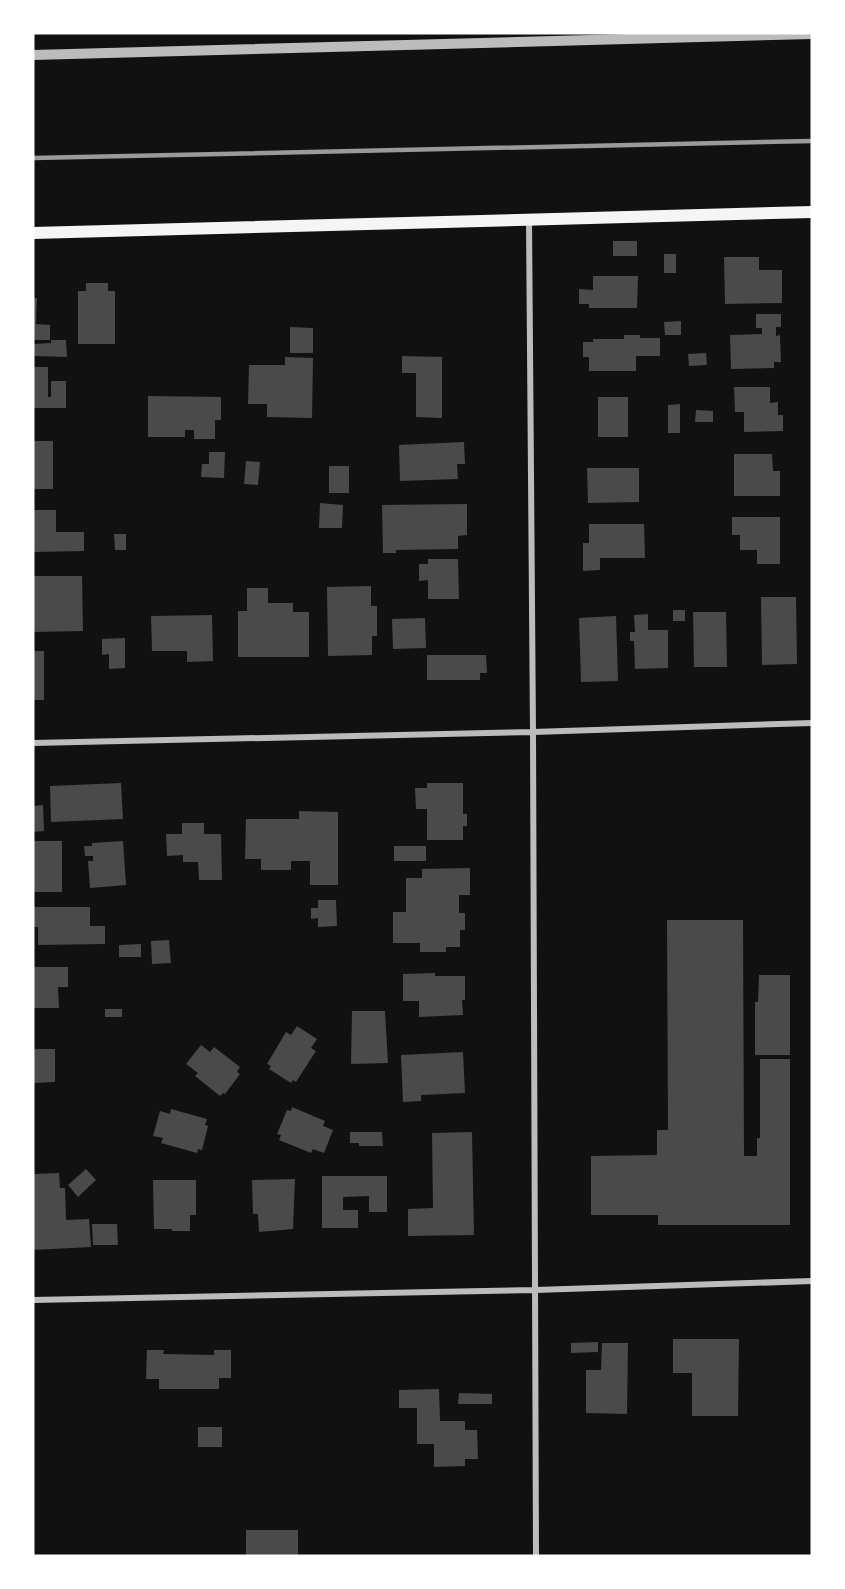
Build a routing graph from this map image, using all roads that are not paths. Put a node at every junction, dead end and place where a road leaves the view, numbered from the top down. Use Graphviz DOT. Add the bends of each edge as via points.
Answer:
graph roads {
  1 [pos="812,34"];
  2 [pos="33,55"];
  3 [pos="812,212"];
  4 [pos="529,220"];
  5 [pos="33,233"];
  6 [pos="812,723"];
  7 [pos="533,732"];
  8 [pos="33,743"];
  9 [pos="812,1281"];
  10 [pos="535,1290"];
  11 [pos="33,1300"];
  12 [pos="536,1556"];
  1 -- 2 [label="street"];
  3 -- 4 [label="main road"];
  4 -- 5 [label="main road"];
  4 -- 7 [label="street"];
  6 -- 7 [label="street"];
  7 -- 8 [label="street"];
  7 -- 10 [label="street"];
  9 -- 10 [label="street"];
  10 -- 11 [label="street"];
  10 -- 12 [label="street"];
}
